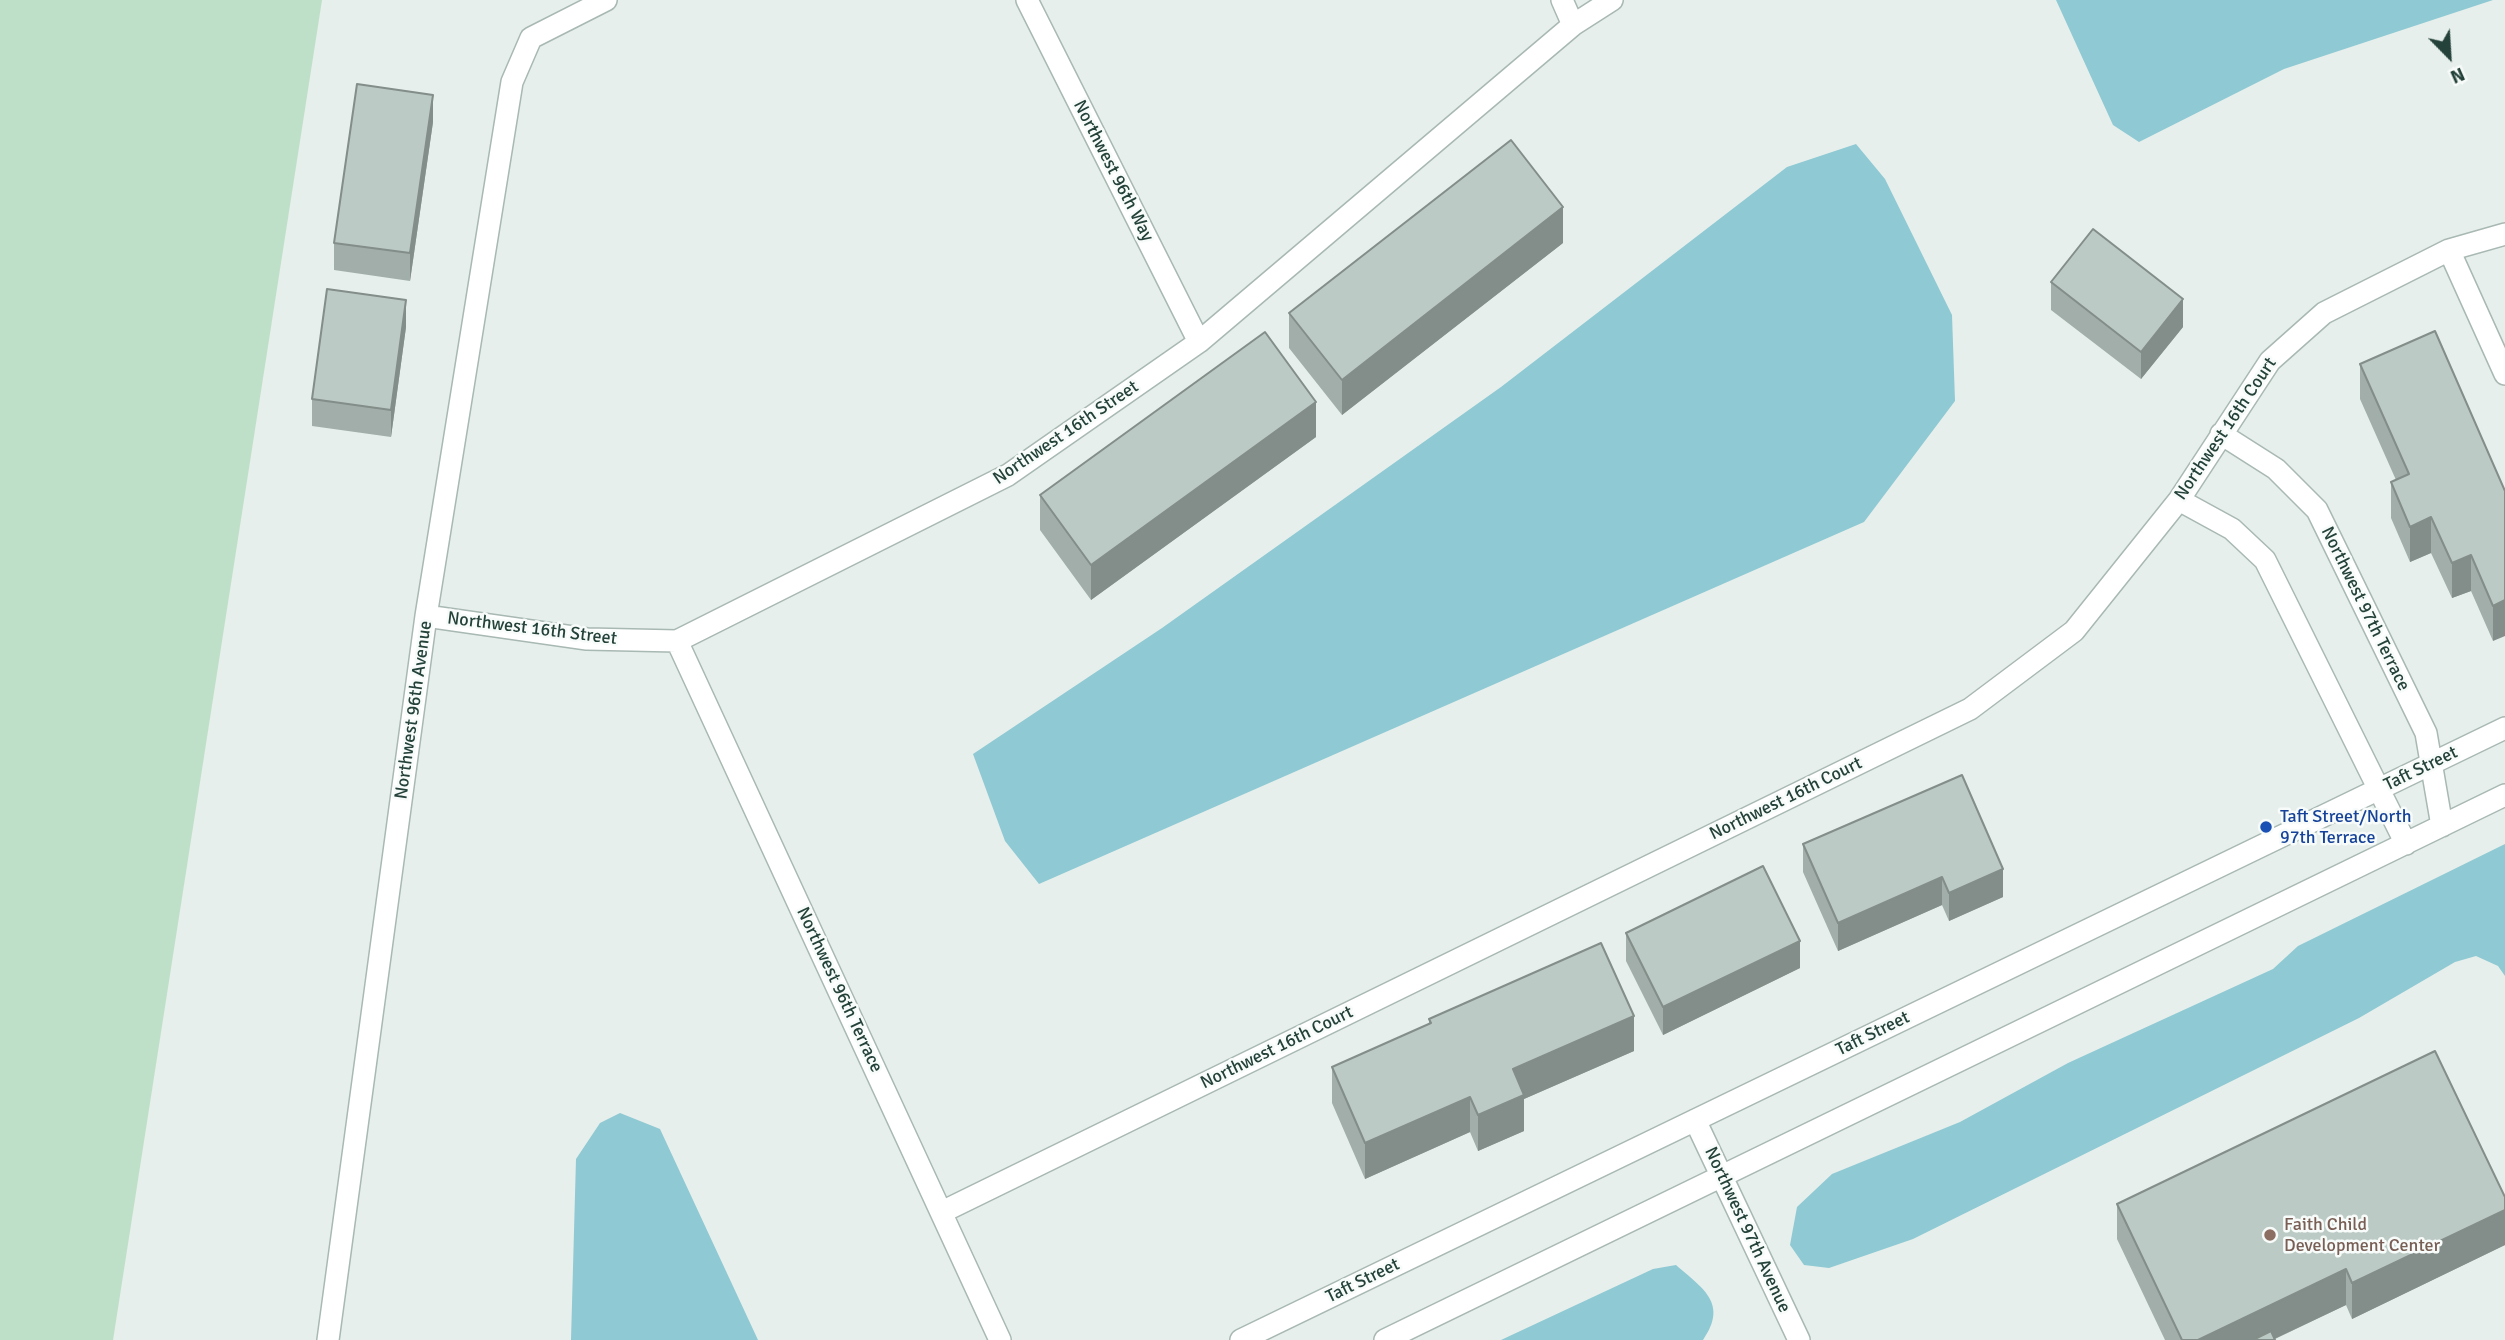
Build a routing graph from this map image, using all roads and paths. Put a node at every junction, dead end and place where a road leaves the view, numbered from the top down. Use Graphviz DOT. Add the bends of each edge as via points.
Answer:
graph roads {
  1 [pos="606,0"];
  2 [pos="1027,0"];
  3 [pos="1562,0"];
  4 [pos="1612,0"];
  5 [pos="1573,24"];
  6 [pos="2505,234"];
  7 [pos="2449,250"];
  8 [pos="1199,342"];
  9 [pos="2505,374"];
  10 [pos="2221,434"];
  11 [pos="2179,500"];
  12 [pos="426,616"];
  13 [pos="677,641"];
  14 [pos="2505,728"];
  15 [pos="2432,764"];
  16 [pos="2380,789"];
  17 [pos="2505,795"];
  18 [pos="2442,825"];
  19 [pos="2406,844"];
  20 [pos="1696,1121"];
  21 [pos="1722,1177"];
  22 [pos="942,1212"];
  23 [pos="328,1340"];
  24 [pos="1000,1340"];
  25 [pos="1241,1340"];
  26 [pos="1385,1340"];
  27 [pos="1799,1340"];
  1 -- 12 [label="street, Northwest 96th Avenue" via="531,38 512,82"];
  2 -- 8 [label="street, Northwest 96th Way"];
  3 -- 5 [label="street"];
  4 -- 5 [label="street, Northwest 16th Street"];
  5 -- 8 [label="street, Northwest 16th Street"];
  6 -- 7 [label="street, Northwest 16th Court"];
  7 -- 9 [label="street"];
  7 -- 10 [label="street, Northwest 16th Court" via="2324,313 2270,361"];
  8 -- 13 [label="street, Northwest 16th Street" via="1008,475"];
  10 -- 11 [label="street, Northwest 16th Court"];
  10 -- 15 [label="street, Northwest 97th Terrace" via="2276,469 2316,509 2426,733"];
  11 -- 16 [label="street" via="2231,529 2265,560"];
  11 -- 22 [label="street, Northwest 16th Court" via="2074,632 1970,709"];
  12 -- 13 [label="street, Northwest 16th Street" via="587,639"];
  12 -- 23 [label="street, Northwest 96th Avenue"];
  13 -- 22 [label="street, Northwest 96th Terrace"];
  14 -- 15 [label="street, Taft Street"];
  15 -- 16 [label="street, Taft Street"];
  15 -- 18 [label="street, Northwest 97th Terrace"];
  16 -- 19 [label="street"];
  16 -- 20 [label="street, Taft Street"];
  17 -- 18 [label="street"];
  18 -- 19 [label="street"];
  19 -- 21 [label="street"];
  20 -- 21 [label="street, Northwest 97th Avenue"];
  20 -- 25 [label="street, Taft Street"];
  21 -- 26 [label="street"];
  21 -- 27 [label="street, Northwest 97th Avenue"];
  22 -- 24 [label="street, Northwest 96th Terrace"];
}
